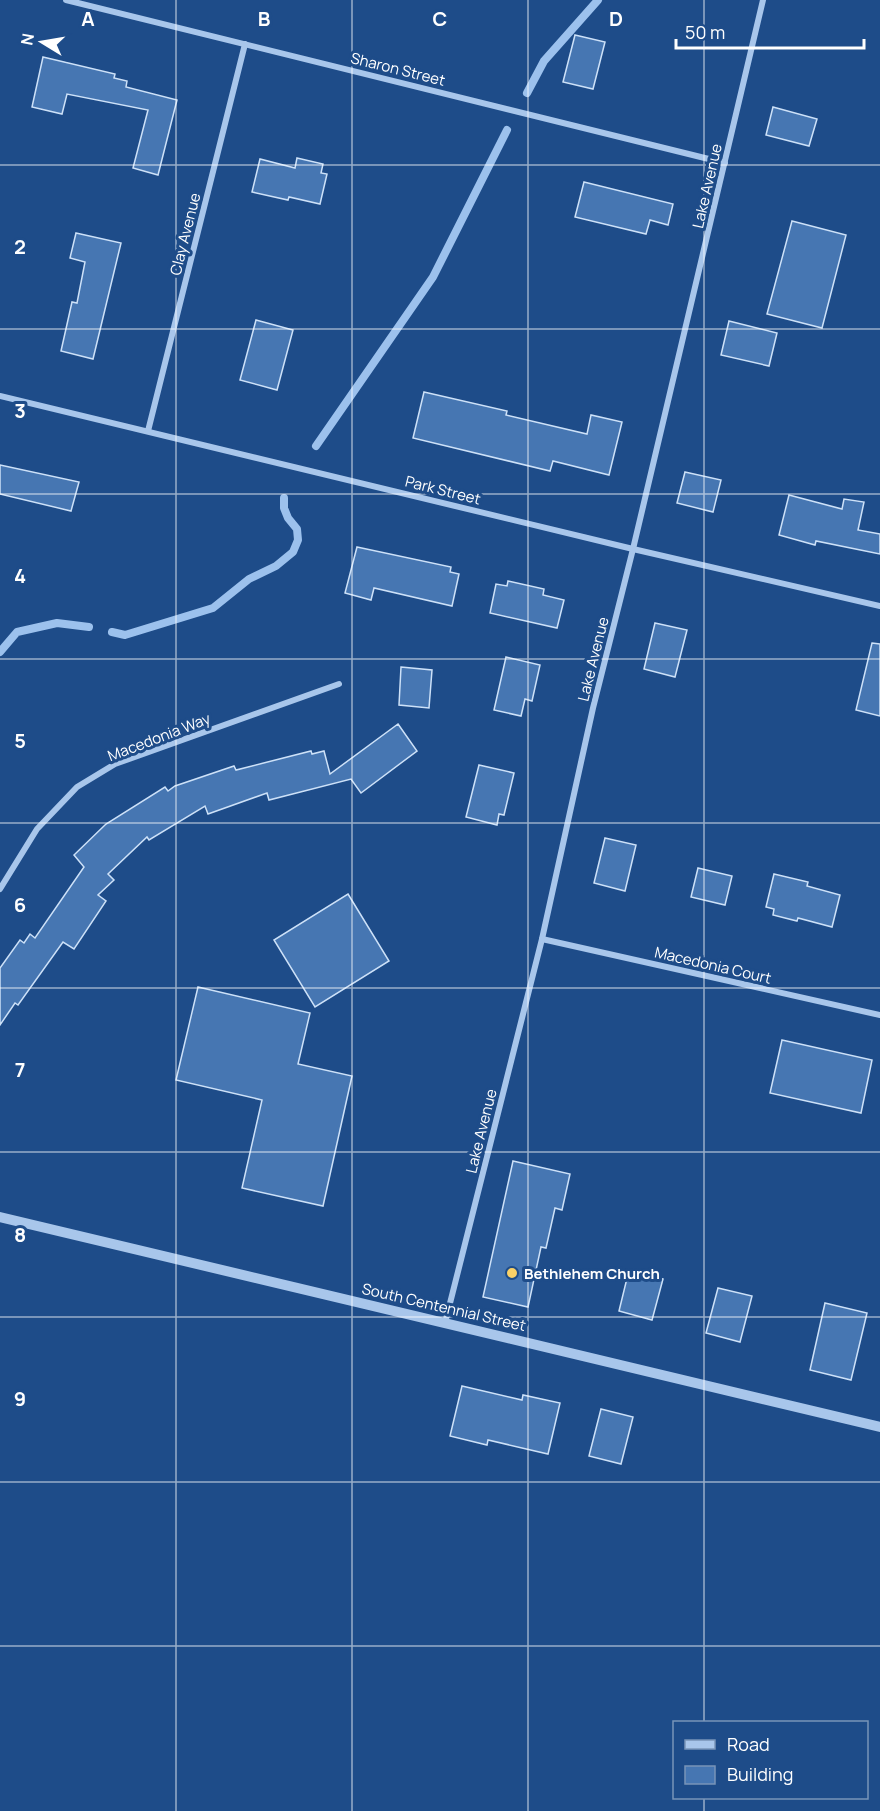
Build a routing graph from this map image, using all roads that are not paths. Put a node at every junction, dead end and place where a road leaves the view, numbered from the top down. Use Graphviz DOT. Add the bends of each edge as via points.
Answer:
graph roads {
  1 [pos="66,0"];
  2 [pos="763,0"];
  3 [pos="245,44"];
  4 [pos="725,163"];
  5 [pos="0,396"];
  6 [pos="148,431"];
  7 [pos="633,549"];
  8 [pos="880,606"];
  9 [pos="339,684"];
  10 [pos="0,889"];
  11 [pos="542,939"];
  12 [pos="880,1015"];
  13 [pos="0,1217"];
  14 [pos="445,1323"];
  15 [pos="880,1427"];
  1 -- 3 [label="street, Sharon Street"];
  2 -- 4 [label="street, Lake Avenue"];
  3 -- 4 [label="street, Sharon Street"];
  3 -- 6 [label="street, Clay Avenue"];
  4 -- 7 [label="street, Lake Avenue"];
  5 -- 6 [label="street, Park Street"];
  6 -- 7 [label="street, Park Street"];
  7 -- 8 [label="street, Park Street"];
  7 -- 11 [label="street, Lake Avenue"];
  9 -- 10 [label="street, Macedonia Way" via="115,764 77,788 37,829"];
  11 -- 12 [label="street, Macedonia Court"];
  11 -- 14 [label="street, Lake Avenue"];
  13 -- 14 [label="street, South Centennial Street"];
  14 -- 15 [label="street, South Centennial Street"];
}
